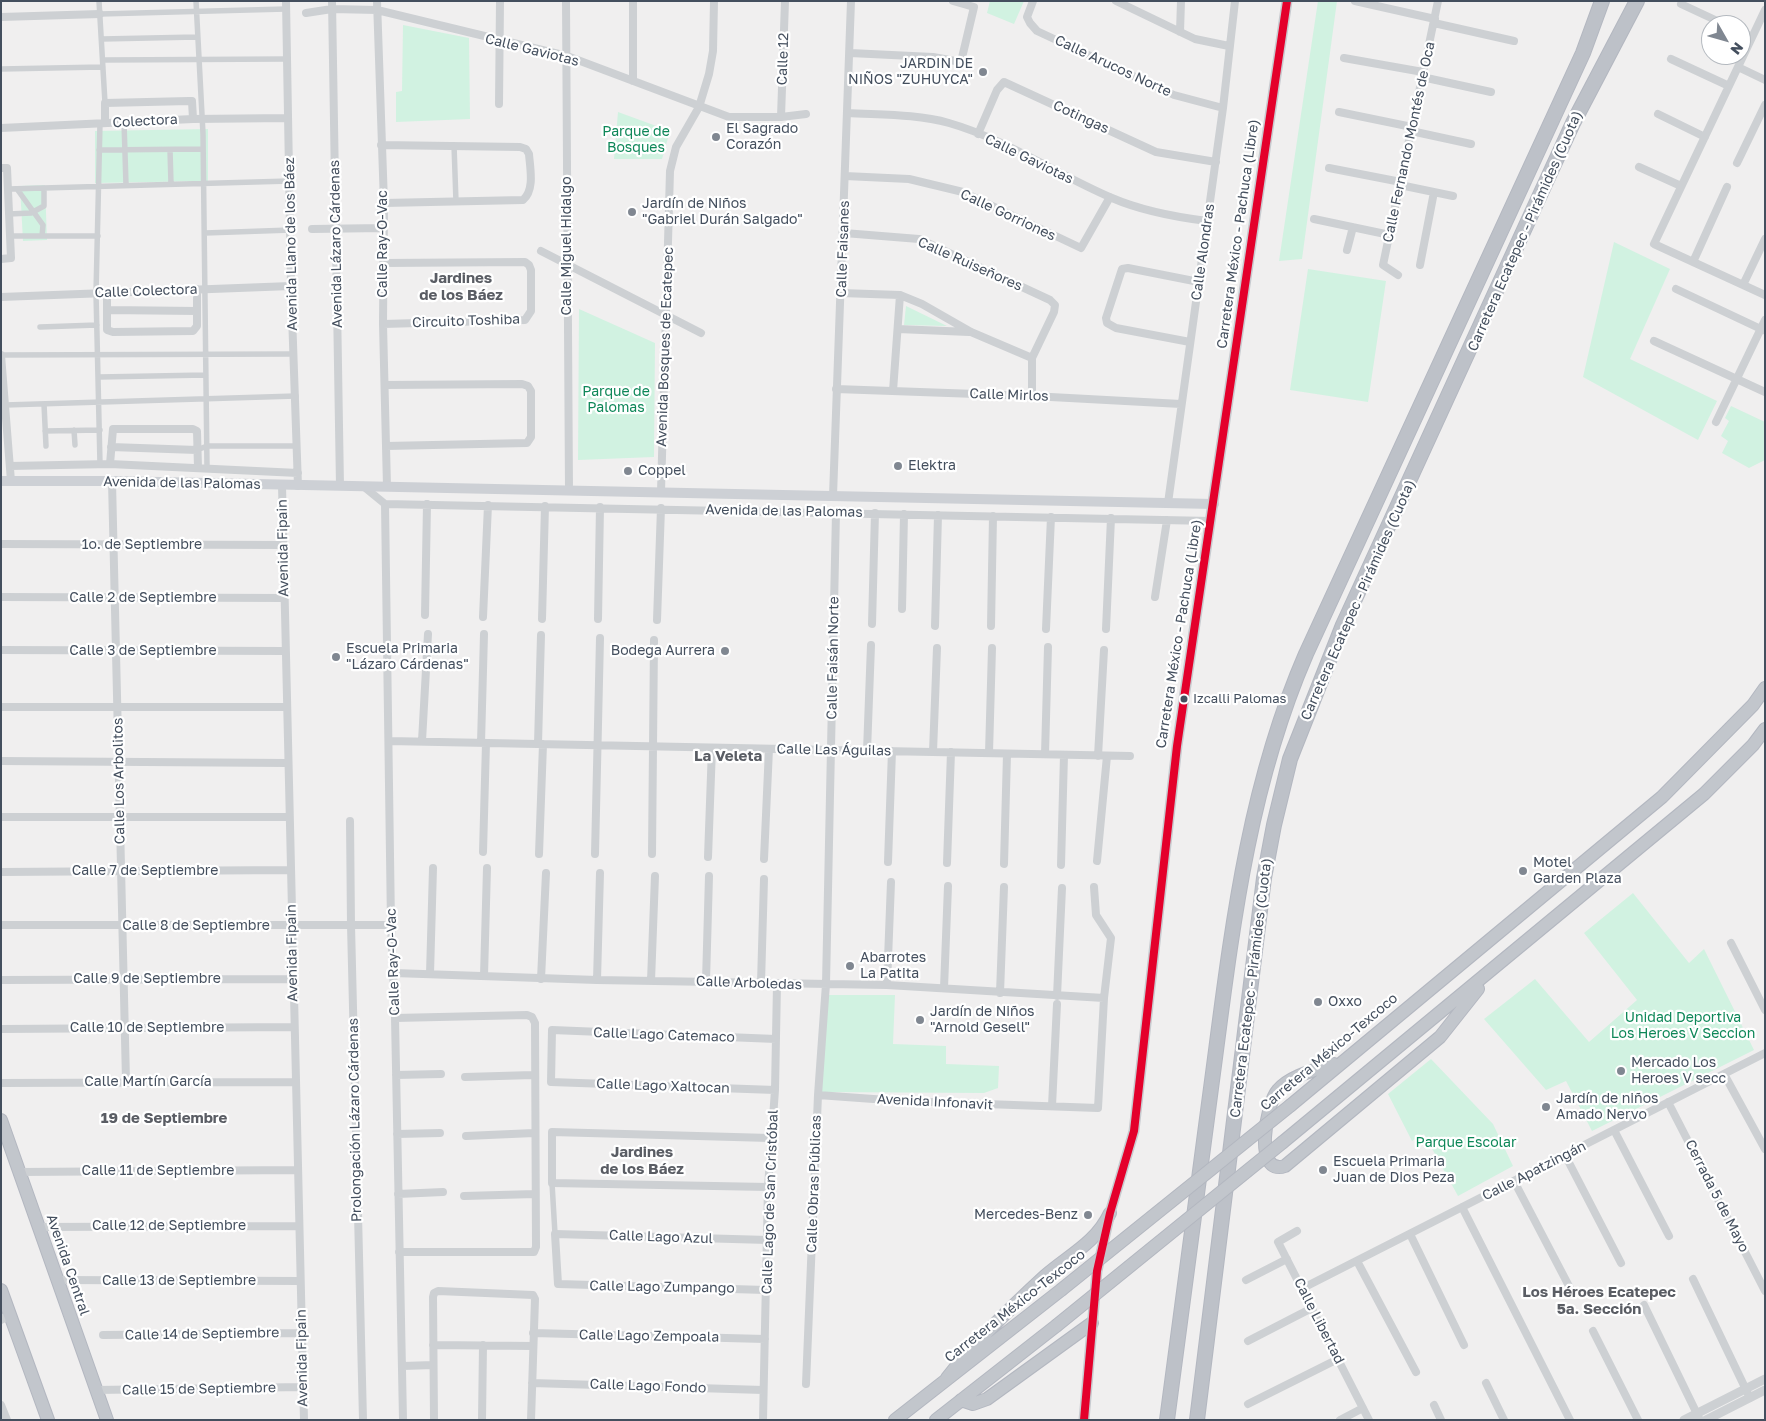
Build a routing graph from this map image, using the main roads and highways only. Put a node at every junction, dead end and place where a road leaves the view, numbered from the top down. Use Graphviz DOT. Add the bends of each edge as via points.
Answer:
graph roads {
  1 [pos="1287,1"];
  2 [pos="1602,1"];
  3 [pos="1637,1"];
  4 [pos="6,481"];
  5 [pos="1214,504"];
  6 [pos="1765,688"];
  7 [pos="1765,730"];
  8 [pos="1759,743"];
  9 [pos="1487,976"];
  10 [pos="1341,1061"];
  11 [pos="1,1120"];
  12 [pos="1110,1213"];
  13 [pos="1,1290"];
  14 [pos="6,1318"];
  15 [pos="1092,1323"];
  16 [pos="947,1378"];
  17 [pos="961,1400"];
  18 [pos="48,1420"];
  19 [pos="107,1420"];
  20 [pos="895,1420"];
  21 [pos="936,1420"];
  22 [pos="1084,1420"];
  23 [pos="1167,1420"];
  24 [pos="1197,1420"];
  1 -- 5 [label="main road, Carretera México - Pachuca (Libre)"];
  2 -- 23 [label="highway, Carretera Ecatepec - Pirámides (Cuota)" via="1583,53 1306,654 1277,728 1255,804 1236,896"];
  3 -- 24 [label="highway, Carretera Ecatepec - Pirámides (Cuota)" via="1573,124 1343,625 1290,759 1264,878"];
  4 -- 5 [label="main road, Avenida de las Palomas"];
  5 -- 12 [label="main road, Carretera México - Pachuca (Libre)" via="1177,746 1134,1131"];
  6 -- 10 [label="highway, Carretera México-Texcoco" via="1753,706 1662,797"];
  7 -- 8 [label="highway"];
  8 -- 9 [label="highway" via="1704,794"];
  9 -- 10 [label="highway" via="1440,1037 1285,1166 1270,1164 1266,1152 1267,1115 1273,1095 1292,1080"];
  9 -- 17 [label="highway, bridge"];
  10 -- 16 [label="highway, Carretera México-Texcoco, bridge" via="1062,1290"];
  11 -- 19 [label="highway, Avenida Central"];
  12 -- 15 [label="main road, Carretera México - Pachuca (Libre)" via="1097,1271"];
  12 -- 16 [label="highway" via="1090,1242 1051,1271 996,1322"];
  13 -- 14 [label="highway"];
  14 -- 18 [label="highway"];
  15 -- 17 [label="highway" via="987,1399 973,1404"];
  15 -- 22 [label="main road, Carretera México - Pachuca (Libre)"];
  16 -- 20 [label="highway, Carretera México-Texcoco"];
  17 -- 21 [label="highway"];
}
